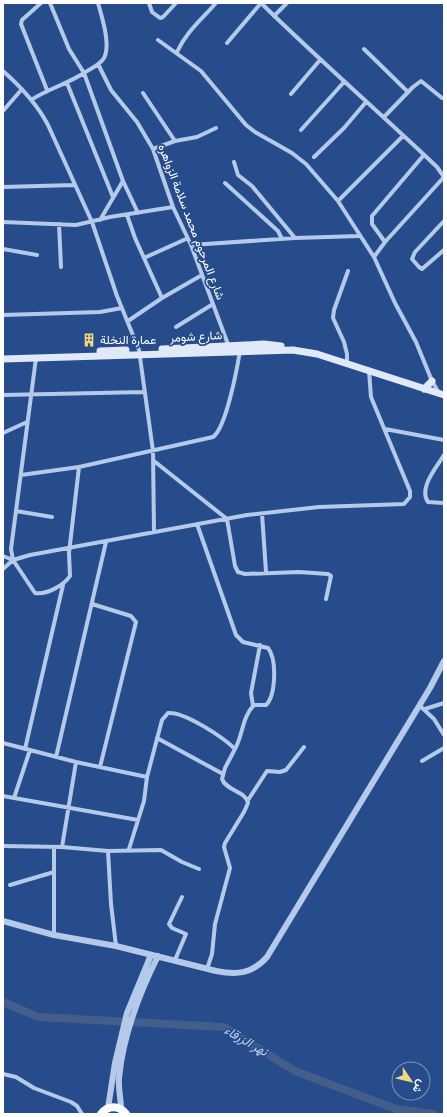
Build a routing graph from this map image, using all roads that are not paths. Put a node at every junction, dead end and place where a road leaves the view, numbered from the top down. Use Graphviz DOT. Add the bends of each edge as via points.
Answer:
graph roads {
  1 [pos="41,3"];
  2 [pos="50,3"];
  3 [pos="98,3"];
  4 [pos="149,3"];
  5 [pos="176,3"];
  6 [pos="216,3"];
  7 [pos="261,3"];
  8 [pos="287,3"];
  9 [pos="274,16"];
  10 [pos="158,40"];
  11 [pos="227,43"];
  12 [pos="364,49"];
  13 [pos="177,52"];
  14 [pos="320,60"];
  15 [pos="98,64"];
  16 [pos="3,71"];
  17 [pos="84,73"];
  18 [pos="344,82"];
  19 [pos="68,83"];
  20 [pos="22,89"];
  21 [pos="47,90"];
  22 [pos="408,92"];
  23 [pos="143,93"];
  24 [pos="291,94"];
  25 [pos="442,98"];
  26 [pos="31,100"];
  27 [pos="366,102"];
  28 [pos="3,111"];
  29 [pos="384,117"];
  30 [pos="216,128"];
  31 [pos="301,130"];
  32 [pos="403,136"];
  33 [pos="175,141"];
  34 [pos="153,149"];
  35 [pos="424,156"];
  36 [pos="314,157"];
  37 [pos="234,162"];
  38 [pos="444,177"];
  39 [pos="123,181"];
  40 [pos="225,183"];
  41 [pos="74,186"];
  42 [pos="3,187"];
  43 [pos="113,197"];
  44 [pos="338,201"];
  45 [pos="173,207"];
  46 [pos="138,213"];
  47 [pos="128,215"];
  48 [pos="100,220"];
  49 [pos="444,221"];
  50 [pos="3,222"];
  51 [pos="92,222"];
  52 [pos="59,224"];
  53 [pos="360,236"];
  54 [pos="295,238"];
  55 [pos="186,239"];
  56 [pos="282,239"];
  57 [pos="385,242"];
  58 [pos="191,245"];
  59 [pos="3,250"];
  60 [pos="444,250"];
  61 [pos="37,255"];
  62 [pos="374,257"];
  63 [pos="144,258"];
  64 [pos="61,267"];
  65 [pos="348,271"];
  66 [pos="202,275"];
  67 [pos="162,298"];
  68 [pos="213,304"];
  69 [pos="122,308"];
  70 [pos="3,315"];
  71 [pos="128,321"];
  72 [pos="176,327"];
  73 [pos="230,348"];
  74 [pos="293,350"];
  75 [pos="240,351"];
  76 [pos="139,352"];
  77 [pos="3,354"];
  78 [pos="36,358"];
  79 [pos="3,359"];
  80 [pos="347,364"];
  81 [pos="369,371"];
  82 [pos="432,381"];
  83 [pos="424,389"];
  84 [pos="145,392"];
  85 [pos="30,394"];
  86 [pos="442,394"];
  87 [pos="3,395"];
  88 [pos="28,422"];
  89 [pos="385,430"];
  90 [pos="3,433"];
  91 [pos="444,440"];
  92 [pos="153,452"];
  93 [pos="444,455"];
  94 [pos="154,461"];
  95 [pos="79,467"];
  96 [pos="21,475"];
  97 [pos="444,503"];
  98 [pos="16,511"];
  99 [pos="262,514"];
  100 [pos="52,517"];
  101 [pos="227,519"];
  102 [pos="197,524"];
  103 [pos="154,531"];
  104 [pos="106,542"];
  105 [pos="69,548"];
  106 [pos="3,556"];
  107 [pos="13,560"];
  108 [pos="3,568"];
  109 [pos="266,572"];
  110 [pos="63,585"];
  111 [pos="326,599"];
  112 [pos="92,604"];
  113 [pos="260,645"];
  114 [pos="444,661"];
  115 [pos="444,703"];
  116 [pos="253,706"];
  117 [pos="422,707"];
  118 [pos="444,735"];
  119 [pos="157,738"];
  120 [pos="3,742"];
  121 [pos="304,747"];
  122 [pos="444,748"];
  123 [pos="235,749"];
  124 [pos="27,750"];
  125 [pos="56,756"];
  126 [pos="422,761"];
  127 [pos="76,762"];
  128 [pos="100,767"];
  129 [pos="222,774"];
  130 [pos="147,777"];
  131 [pos="3,796"];
  132 [pos="14,798"];
  133 [pos="248,800"];
  134 [pos="68,807"];
  135 [pos="138,820"];
  136 [pos="3,846"];
  137 [pos="54,847"];
  138 [pos="62,847"];
  139 [pos="129,849"];
  140 [pos="108,851"];
  141 [pos="199,869"];
  142 [pos="54,872"];
  143 [pos="10,885"];
  144 [pos="182,897"];
  145 [pos="3,921"];
  146 [pos="54,935"];
  147 [pos="116,946"];
  148 [pos="155,955"];
  149 [pos="175,960"];
  150 [pos="207,969"];
  151 [pos="126,1030"];
  152 [pos="3,1074"];
  153 [pos="105,1110"];
  154 [pos="123,1111"];
  155 [pos="82,1114"];
  156 [pos="93,1114"];
  157 [pos="133,1114"];
  1 -- 21 [label="street" via="22,20 21,24"];
  2 -- 17 [label="street"];
  3 -- 15 [label="street" via="107,46 104,59"];
  4 -- 5 [label="street" via="152,12 160,18"];
  6 -- 13 [label="street" via="192,29"];
  7 -- 9 [label="street"];
  7 -- 11 [label="street"];
  8 -- 9 [label="street"];
  9 -- 14 [label="street"];
  10 -- 13 [label="street"];
  12 -- 22 [label="street"];
  13 -- 44 [label="street" via="201,71 246,125 306,164"];
  14 -- 18 [label="street"];
  14 -- 24 [label="street"];
  15 -- 17 [label="street"];
  15 -- 34 [label="street, شارع المرحوم محمد سلامة الزواهره" via="112,90 137,122"];
  16 -- 20 [label="street"];
  17 -- 19 [label="street"];
  17 -- 39 [label="street"];
  18 -- 27 [label="street"];
  18 -- 31 [label="street"];
  19 -- 21 [label="street"];
  19 -- 43 [label="street"];
  20 -- 26 [label="street"];
  20 -- 28 [label="street"];
  21 -- 26 [label="street"];
  22 -- 25 [label="street" via="421,81"];
  22 -- 29 [label="street"];
  23 -- 33 [label="street"];
  26 -- 41 [label="street" via="48,125"];
  27 -- 29 [label="street"];
  27 -- 36 [label="street"];
  29 -- 32 [label="street"];
  30 -- 33 [label="street" via="197,137"];
  32 -- 35 [label="street"];
  32 -- 44 [label="street"];
  33 -- 34 [label="street"];
  34 -- 45 [label="street, شارع المرحوم محمد سلامة الزواهره"];
  35 -- 38 [label="street"];
  35 -- 57 [label="street" via="372,216 372,224"];
  37 -- 54 [label="street" via="238,175 252,186"];
  38 -- 57 [label="street"];
  39 -- 43 [label="street"];
  39 -- 46 [label="street"];
  40 -- 56 [label="street" via="278,231"];
  41 -- 42 [label="street"];
  41 -- 51 [label="street"];
  43 -- 48 [label="street"];
  44 -- 53 [label="street"];
  45 -- 46 [label="street"];
  45 -- 55 [label="street, شارع المرحوم محمد سلامة الزواهره"];
  46 -- 47 [label="street"];
  47 -- 48 [label="street"];
  47 -- 63 [label="street"];
  48 -- 51 [label="street"];
  49 -- 60 [label="street" via="415,252 412,259 422,268"];
  50 -- 52 [label="street"];
  51 -- 52 [label="street" via="76,225"];
  51 -- 69 [label="street"];
  52 -- 64 [label="street"];
  53 -- 54 [label="street"];
  53 -- 62 [label="street"];
  54 -- 56 [label="street"];
  55 -- 58 [label="street, شارع المرحوم محمد سلامة الزواهره"];
  55 -- 63 [label="street"];
  56 -- 58 [label="street"];
  57 -- 62 [label="street"];
  58 -- 66 [label="street, شارع المرحوم محمد سلامة الزواهره"];
  59 -- 61 [label="street"];
  62 -- 82 [label="street" via="416,342"];
  63 -- 67 [label="street"];
  65 -- 80 [label="street" via="333,318 344,342"];
  66 -- 67 [label="street"];
  66 -- 68 [label="street, شارع المرحوم محمد سلامة الزواهره"];
  67 -- 71 [label="street"];
  68 -- 72 [label="street"];
  68 -- 73 [label="street, شارع المرحوم محمد سلامة الزواهره"];
  69 -- 70 [label="street" via="100,312"];
  69 -- 71 [label="street"];
  71 -- 76 [label="street"];
  73 -- 74 [label="main road, شارع شومر" via="273,344"];
  73 -- 75 [label="main road, شارع شومر"];
  73 -- 76 [label="main road, شارع شومر"];
  74 -- 75 [label="main road, شارع شومر"];
  74 -- 80 [label="main road, شارع شومر" via="317,354"];
  75 -- 92 [label="street" via="234,383 219,432 214,437"];
  76 -- 77 [label="main road, شارع شومر"];
  76 -- 78 [label="main road, شارع شومر"];
  76 -- 84 [label="street"];
  78 -- 79 [label="main road, شارع شومر"];
  78 -- 85 [label="street"];
  80 -- 81 [label="main road, شارع شومر"];
  81 -- 83 [label="main road, شارع شومر"];
  81 -- 89 [label="street" via="370,397"];
  82 -- 83 [label="main road"];
  82 -- 86 [label="street"];
  83 -- 86 [label="main road, شارع شومر"];
  84 -- 85 [label="street"];
  84 -- 92 [label="street"];
  85 -- 87 [label="street"];
  85 -- 88 [label="street"];
  88 -- 90 [label="street"];
  88 -- 96 [label="street"];
  89 -- 91 [label="street"];
  89 -- 99 [label="street" via="410,491 410,497 404,504 319,507"];
  92 -- 94 [label="street"];
  92 -- 95 [label="street"];
  93 -- 97 [label="street" via="426,485 424,494 428,502"];
  94 -- 101 [label="street"];
  94 -- 103 [label="street"];
  95 -- 96 [label="street"];
  95 -- 105 [label="street"];
  96 -- 98 [label="street"];
  98 -- 100 [label="street"];
  98 -- 107 [label="street" via="11,544"];
  99 -- 101 [label="street"];
  99 -- 109 [label="street"];
  101 -- 102 [label="street"];
  101 -- 109 [label="street" via="236,571 245,574"];
  102 -- 103 [label="street"];
  102 -- 113 [label="street" via="236,635 243,642"];
  103 -- 104 [label="street"];
  104 -- 105 [label="street"];
  104 -- 112 [label="street"];
  105 -- 107 [label="street"];
  105 -- 110 [label="street" via="71,574"];
  106 -- 107 [label="street"];
  107 -- 108 [label="street"];
  107 -- 110 [label="street" via="35,593"];
  109 -- 111 [label="street" via="328,574 331,581"];
  110 -- 124 [label="street"];
  112 -- 125 [label="street"];
  112 -- 128 [label="street" via="131,616 136,622"];
  113 -- 116 [label="street" via="251,693"];
  113 -- 116 [label="street" via="268,648 272,655 274,683 268,704"];
  114 -- 117 [label="street"];
  115 -- 117 [label="street"];
  116 -- 123 [label="street" via="245,718 241,738"];
  117 -- 118 [label="street"];
  117 -- 150 [label="street" via="267,957 260,965 244,973 231,974"];
  119 -- 123 [label="street" via="164,717 168,713 173,713 219,735"];
  119 -- 129 [label="street"];
  119 -- 130 [label="street"];
  120 -- 124 [label="street"];
  121 -- 133 [label="street" via="286,770 267,771"];
  122 -- 126 [label="street"];
  123 -- 129 [label="street"];
  124 -- 125 [label="street"];
  124 -- 132 [label="street"];
  125 -- 127 [label="street"];
  127 -- 128 [label="street"];
  127 -- 134 [label="street"];
  128 -- 130 [label="street"];
  129 -- 133 [label="street" via="226,785"];
  130 -- 135 [label="street"];
  131 -- 132 [label="street"];
  132 -- 134 [label="street"];
  133 -- 150 [label="street" via="244,812 225,843 225,852 230,864 229,877"];
  134 -- 135 [label="street"];
  134 -- 138 [label="street"];
  135 -- 139 [label="street"];
  136 -- 137 [label="street"];
  137 -- 138 [label="street"];
  137 -- 142 [label="street"];
  138 -- 140 [label="street"];
  139 -- 140 [label="street"];
  139 -- 141 [label="street" via="161,850"];
  140 -- 147 [label="street"];
  142 -- 143 [label="street"];
  142 -- 146 [label="street"];
  144 -- 149 [label="street" via="169,924 186,934"];
  145 -- 146 [label="street"];
  146 -- 147 [label="street"];
  147 -- 148 [label="street"];
  148 -- 149 [label="street"];
  148 -- 151 [label="street" via="130,1013"];
  149 -- 150 [label="street"];
  151 -- 153 [label="street"];
  151 -- 154 [label="street" via="119,1078"];
  152 -- 155 [label="street" via="16,1077 39,1090 71,1102"];
  153 -- 154 [label="main road" via="114,1107"];
  153 -- 156 [label="main road"];
  154 -- 157 [label="main road"];
}
